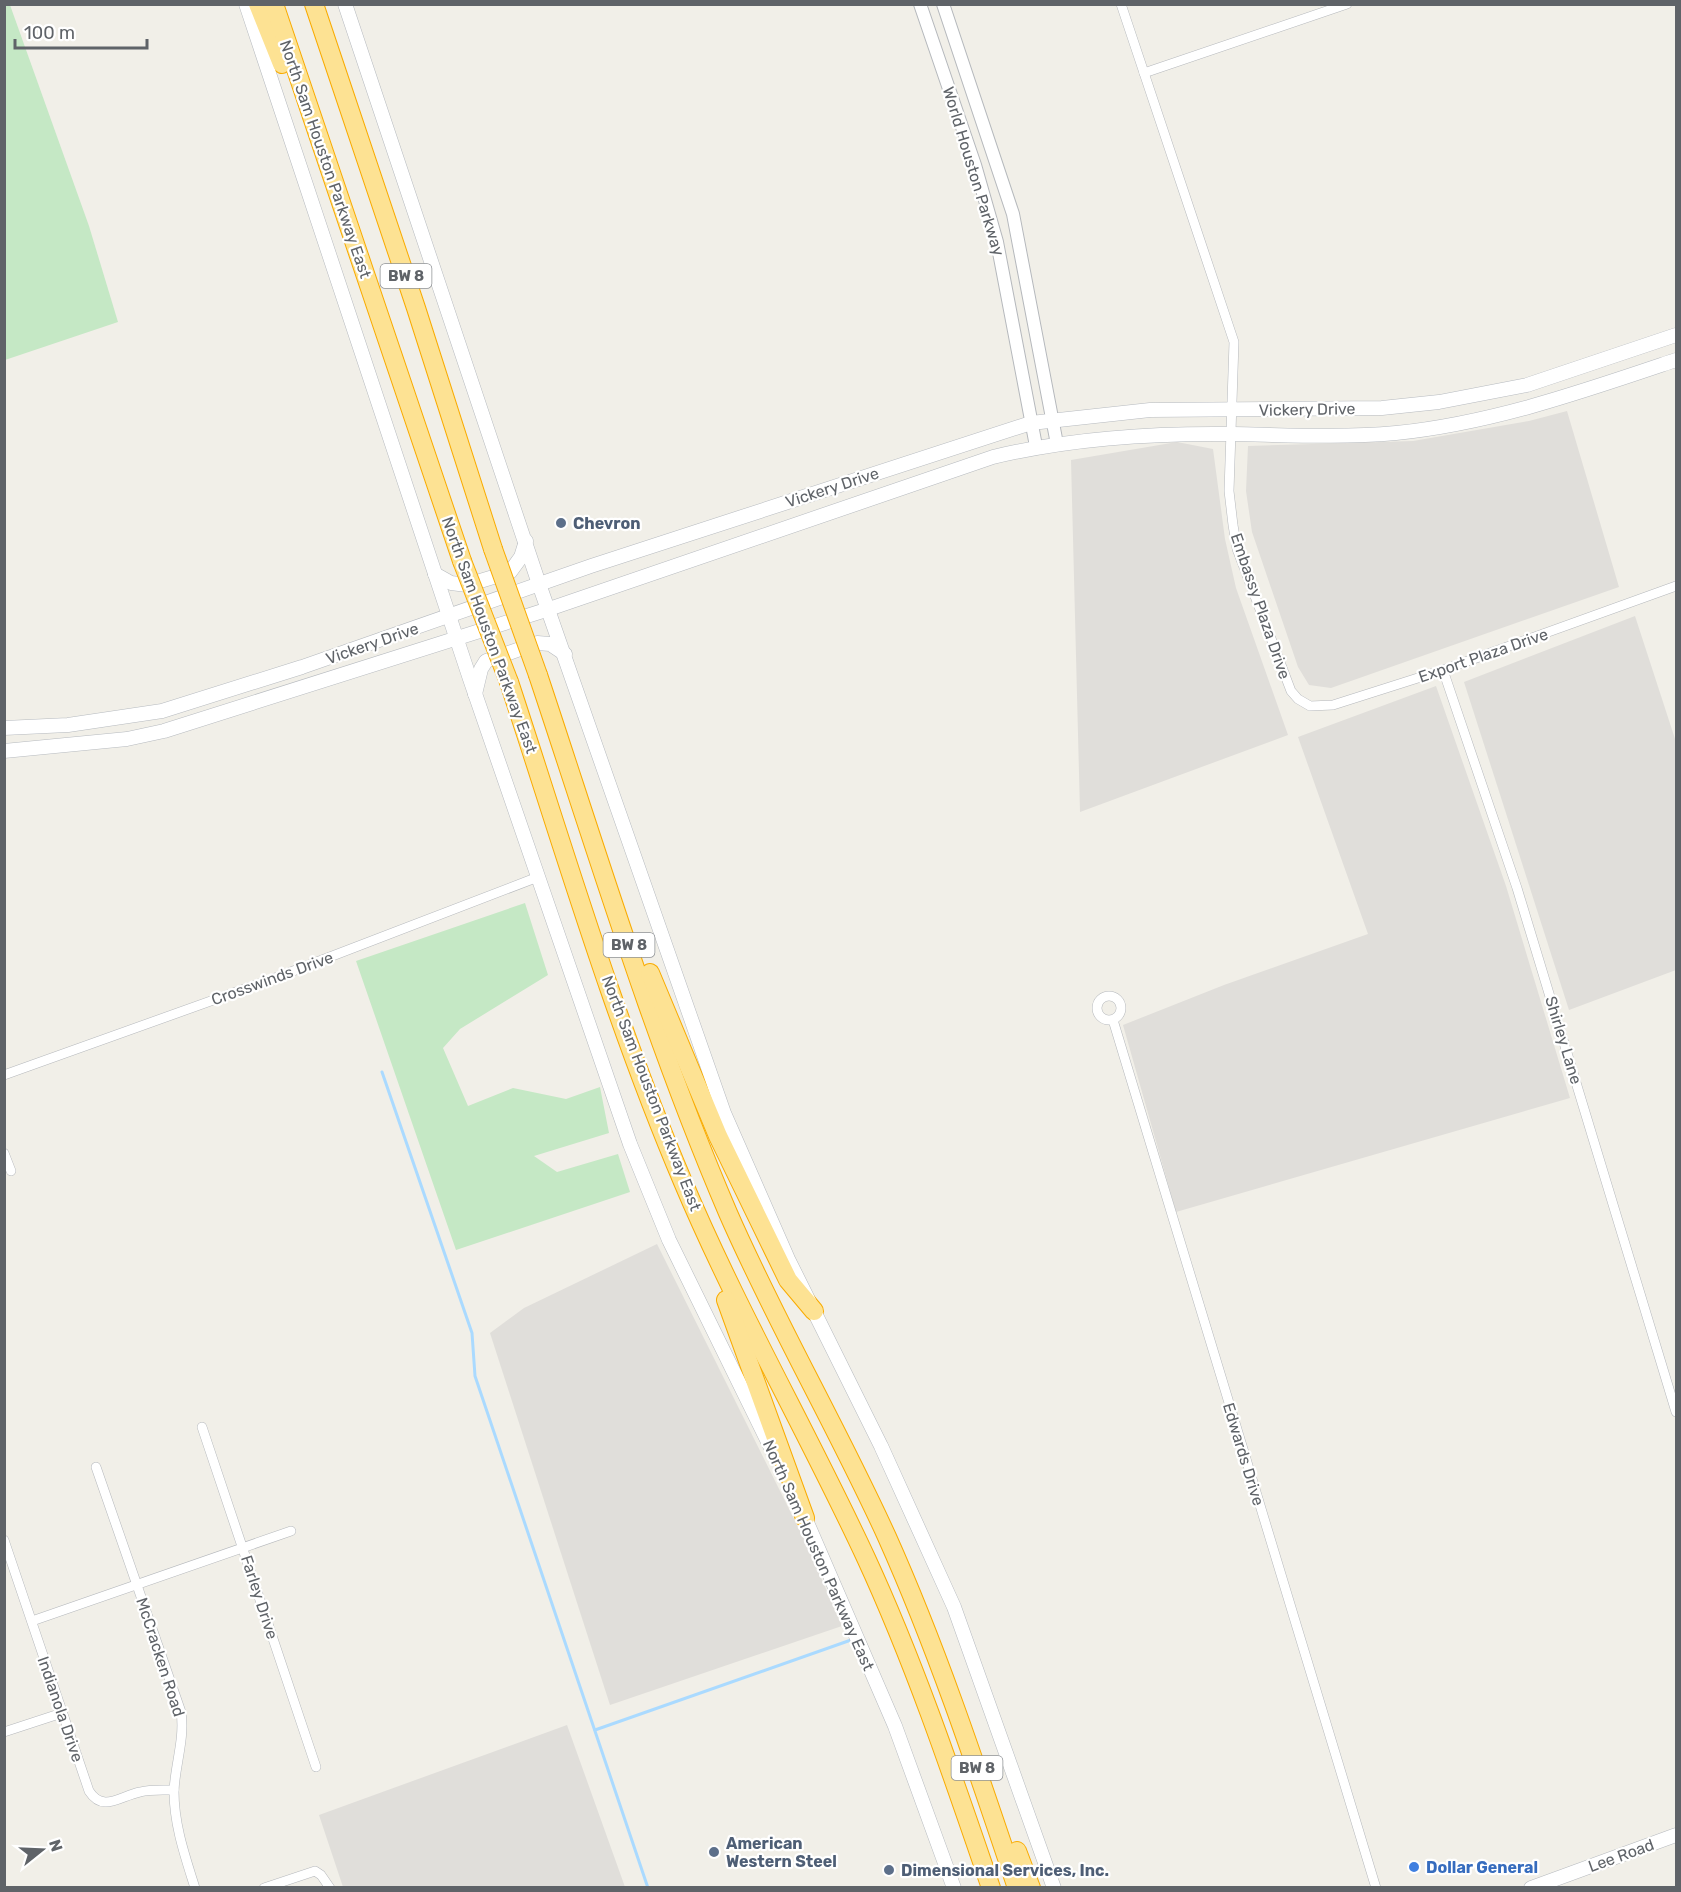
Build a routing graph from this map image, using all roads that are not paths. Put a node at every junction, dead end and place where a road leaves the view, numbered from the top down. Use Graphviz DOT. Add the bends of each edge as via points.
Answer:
graph roads {
  1 [pos="246,4"];
  2 [pos="258,4"];
  3 [pos="274,4"];
  4 [pos="314,4"];
  5 [pos="345,4"];
  6 [pos="921,4"];
  7 [pos="943,4"];
  8 [pos="1121,4"];
  9 [pos="1347,4"];
  10 [pos="1144,73"];
  11 [pos="993,152"];
  12 [pos="973,159"];
  13 [pos="1026,278"];
  14 [pos="1006,283"];
  15 [pos="1677,335"];
  16 [pos="388,345"];
  17 [pos="1677,360"];
  18 [pos="1232,410"];
  19 [pos="1053,420"];
  20 [pos="1031,423"];
  21 [pos="1230,434"];
  22 [pos="1057,444"];
  23 [pos="1036,446"];
  24 [pos="928,457"];
  25 [pos="936,478"];
  26 [pos="802,497"];
  27 [pos="810,521"];
  28 [pos="526,541"];
  29 [pos="435,574"];
  30 [pos="540,584"];
  31 [pos="1677,586"];
  32 [pos="549,609"];
  33 [pos="450,616"];
  34 [pos="458,638"];
  35 [pos="565,654"];
  36 [pos="302,667"];
  37 [pos="1443,670"];
  38 [pos="307,687"];
  39 [pos="1291,691"];
  40 [pos="475,694"];
  41 [pos="68,725"];
  42 [pos="4,728"];
  43 [pos="69,744"];
  44 [pos="4,751"];
  45 [pos="596,849"];
  46 [pos="538,877"];
  47 [pos="1113,1020"];
  48 [pos="4,1075"];
  49 [pos="4,1153"];
  50 [pos="11,1171"];
  51 [pos="683,1182"];
  52 [pos="814,1311"];
  53 [pos="1677,1412"];
  54 [pos="202,1428"];
  55 [pos="96,1467"];
  56 [pos="806,1518"];
  57 [pos="291,1531"];
  58 [pos="4,1540"];
  59 [pos="243,1548"];
  60 [pos="138,1587"];
  61 [pos="32,1622"];
  62 [pos="934,1649"];
  63 [pos="62,1713"];
  64 [pos="930,1715"];
  65 [pos="4,1732"];
  66 [pos="316,1767"];
  67 [pos="174,1790"];
  68 [pos="1677,1835"];
  69 [pos="1551,1884"];
  70 [pos="195,1887"];
  71 [pos="264,1887"];
  72 [pos="330,1887"];
  73 [pos="954,1887"];
  74 [pos="980,1887"];
  75 [pos="991,1887"];
  76 [pos="1017,1887"];
  77 [pos="1031,1887"];
  78 [pos="1053,1887"];
  79 [pos="1376,1887"];
  80 [pos="1531,1887"];
  1 -- 29 [label="main road, North Sam Houston Parkway East"];
  2 -- 16 [label="highway"];
  3 -- 16 [label="highway, North Sam Houston Parkway East / BW 8"];
  4 -- 45 [label="highway, North Sam Houston Parkway East / BW 8, bridge"];
  5 -- 28 [label="main road"];
  6 -- 12 [label="street, World Houston Parkway"];
  7 -- 11 [label="street, World Houston Parkway"];
  8 -- 10 [label="street"];
  9 -- 10 [label="street"];
  10 -- 18 [label="street, Embassy Plaza Drive" via="1234,342"];
  11 -- 12 [label="street"];
  11 -- 13 [label="street, World Houston Parkway" via="1013,214"];
  12 -- 14 [label="street, World Houston Parkway"];
  13 -- 14 [label="street"];
  13 -- 19 [label="street, World Houston Parkway"];
  14 -- 20 [label="street, World Houston Parkway"];
  15 -- 18 [label="main road, Vickery Drive" via="1527,386 1480,396 1382,408"];
  16 -- 51 [label="highway, North Sam Houston Parkway East / BW 8, bridge" via="462,561 509,682 623,1025"];
  17 -- 21 [label="main road, Vickery Drive" via="1560,400 1464,423 1396,433 1336,436"];
  18 -- 19 [label="main road, Vickery Drive" via="1150,410"];
  18 -- 21 [label="street, Embassy Plaza Drive"];
  19 -- 20 [label="main road, Vickery Drive"];
  19 -- 22 [label="street, World Houston Parkway"];
  20 -- 23 [label="street, World Houston Parkway"];
  20 -- 24 [label="main road, Vickery Drive"];
  21 -- 22 [label="main road, Vickery Drive"];
  21 -- 39 [label="street, Embassy Plaza Drive" via="1229,491 1238,549"];
  22 -- 23 [label="main road, Vickery Drive"];
  23 -- 25 [label="main road, Vickery Drive"];
  24 -- 25 [label="main road"];
  24 -- 26 [label="main road, Vickery Drive"];
  25 -- 27 [label="main road, Vickery Drive"];
  26 -- 27 [label="main road"];
  26 -- 30 [label="main road, Vickery Drive"];
  27 -- 32 [label="main road, Vickery Drive"];
  28 -- 29 [label="main road" via="510,572 467,585 451,583"];
  28 -- 30 [label="main road"];
  29 -- 33 [label="main road, North Sam Houston Parkway East"];
  30 -- 32 [label="main road"];
  30 -- 33 [label="main road, Vickery Drive"];
  31 -- 37 [label="street, Export Plaza Drive"];
  32 -- 34 [label="main road, Vickery Drive"];
  32 -- 35 [label="main road"];
  33 -- 34 [label="main road, North Sam Houston Parkway East"];
  33 -- 36 [label="main road, Vickery Drive"];
  34 -- 38 [label="main road, Vickery Drive"];
  34 -- 40 [label="main road, North Sam Houston Parkway East"];
  35 -- 40 [label="main road" via="550,644 537,642 486,661 480,669"];
  35 -- 52 [label="main road" via="724,1113"];
  36 -- 38 [label="main road"];
  36 -- 41 [label="main road, Vickery Drive" via="162,711"];
  37 -- 39 [label="street, Export Plaza Drive" via="1333,705 1310,706"];
  37 -- 53 [label="street, Shirley Lane" via="1517,888"];
  38 -- 43 [label="main road, Vickery Drive" via="164,731"];
  40 -- 46 [label="main road, North Sam Houston Parkway East"];
  41 -- 42 [label="main road, Vickery Drive"];
  41 -- 43 [label="main road"];
  43 -- 44 [label="main road, Vickery Drive"];
  45 -- 52 [label="highway" via="718,1136 788,1280"];
  45 -- 62 [label="highway, North Sam Houston Parkway East / BW 8" via="675,1078 724,1203 869,1499"];
  46 -- 48 [label="street, Crosswinds Drive" via="275,978"];
  46 -- 56 [label="main road, North Sam Houston Parkway East" via="595,1049 668,1238"];
  47 -- 79 [label="street, Edwards Drive"];
  49 -- 50 [label="street"];
  51 -- 56 [label="highway"];
  51 -- 64 [label="highway, North Sam Houston Parkway East / BW 8" via="867,1560"];
  52 -- 78 [label="main road" via="954,1607"];
  54 -- 59 [label="street, Farley Drive"];
  55 -- 60 [label="street, McCracken Road"];
  56 -- 73 [label="main road, North Sam Houston Parkway East" via="896,1726"];
  57 -- 59 [label="street"];
  58 -- 61 [label="street, Indianola Drive"];
  59 -- 60 [label="street"];
  59 -- 66 [label="street, Farley Drive"];
  60 -- 61 [label="street"];
  60 -- 67 [label="street, McCracken Road" via="181,1712"];
  61 -- 63 [label="street, Indianola Drive"];
  62 -- 76 [label="highway, North Sam Houston Parkway East / BW 8"];
  62 -- 77 [label="highway"];
  63 -- 65 [label="street"];
  63 -- 67 [label="street, Indianola Drive" via="94,1799 101,1803 140,1791"];
  64 -- 74 [label="highway"];
  64 -- 75 [label="highway, North Sam Houston Parkway East / BW 8"];
  67 -- 70 [label="street, McCracken Road" via="177,1830"];
  68 -- 69 [label="main road, Lee Road"];
  69 -- 80 [label="main road, Lee Road"];
  71 -- 72 [label="street" via="308,1872 321,1875"];
}
